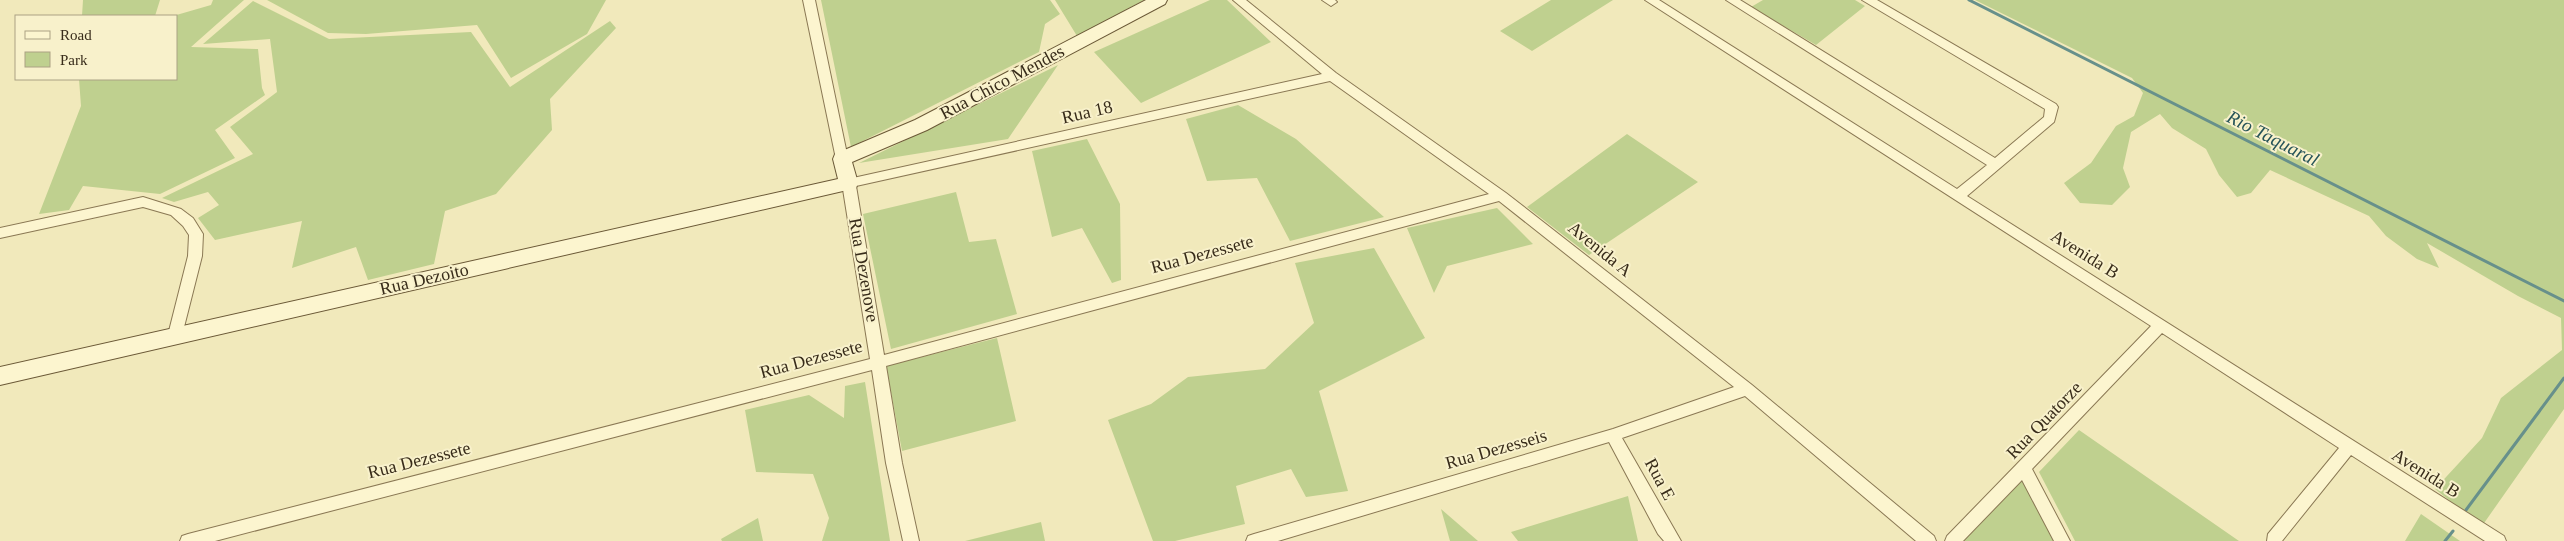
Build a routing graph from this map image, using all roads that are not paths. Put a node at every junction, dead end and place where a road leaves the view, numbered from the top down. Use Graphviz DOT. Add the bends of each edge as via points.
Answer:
graph roads {
  1 [pos="809,0"];
  2 [pos="1159,0"];
  3 [pos="1239,0"];
  4 [pos="1651,0"];
  5 [pos="1868,0"];
  6 [pos="1741,2"];
  7 [pos="1332,76"];
  8 [pos="842,159"];
  9 [pos="1996,164"];
  10 [pos="849,183"];
  11 [pos="1501,196"];
  12 [pos="1958,196"];
  13 [pos="0,233"];
  14 [pos="2161,325"];
  15 [pos="176,335"];
  16 [pos="880,362"];
  17 [pos="0,376"];
  18 [pos="1746,389"];
  19 [pos="1613,435"];
  20 [pos="2349,447"];
  21 [pos="2024,468"];
  22 [pos="2274,539"];
  23 [pos="188,541"];
  24 [pos="911,541"];
  25 [pos="1254,541"];
  26 [pos="1673,541"];
  27 [pos="1928,541"];
  28 [pos="1953,541"];
  29 [pos="2062,541"];
  30 [pos="2498,541"];
  1 -- 8 [label="street, Rua Dezenove"];
  2 -- 8 [label="main road, Rua Chico Mendes" via="921,125"];
  3 -- 7 [label="street, Avenida A"];
  4 -- 12 [label="street, Avenida B"];
  5 -- 9 [label="street" via="2052,107 2050,119"];
  6 -- 9 [label="street"];
  7 -- 10 [label="street, Rua 18"];
  7 -- 11 [label="street, Avenida A"];
  8 -- 10 [label="main road, Rua Dezenove"];
  9 -- 12 [label="street"];
  10 -- 15 [label="main road, Rua Dezoito"];
  10 -- 16 [label="street, Rua Dezenove"];
  11 -- 16 [label="street, Rua Dezessete"];
  11 -- 18 [label="street, Avenida A"];
  12 -- 14 [label="street, Avenida B"];
  13 -- 15 [label="street" via="143,202 176,212 196,234 195,256"];
  14 -- 20 [label="street, Avenida B"];
  14 -- 21 [label="street, Rua Quatorze"];
  15 -- 17 [label="main road, Rua Dezoito"];
  16 -- 23 [label="street, Rua Dezessete"];
  16 -- 24 [label="street, Rua Dezenove" via="894,463"];
  18 -- 19 [label="street, Rua Dezesseis"];
  18 -- 27 [label="street, Avenida A"];
  19 -- 25 [label="street, Rua Dezesseis"];
  19 -- 26 [label="street, Rua E"];
  20 -- 22 [label="street"];
  20 -- 30 [label="street, Avenida B"];
  21 -- 28 [label="street, Rua Quatorze"];
  21 -- 29 [label="street"];
}
